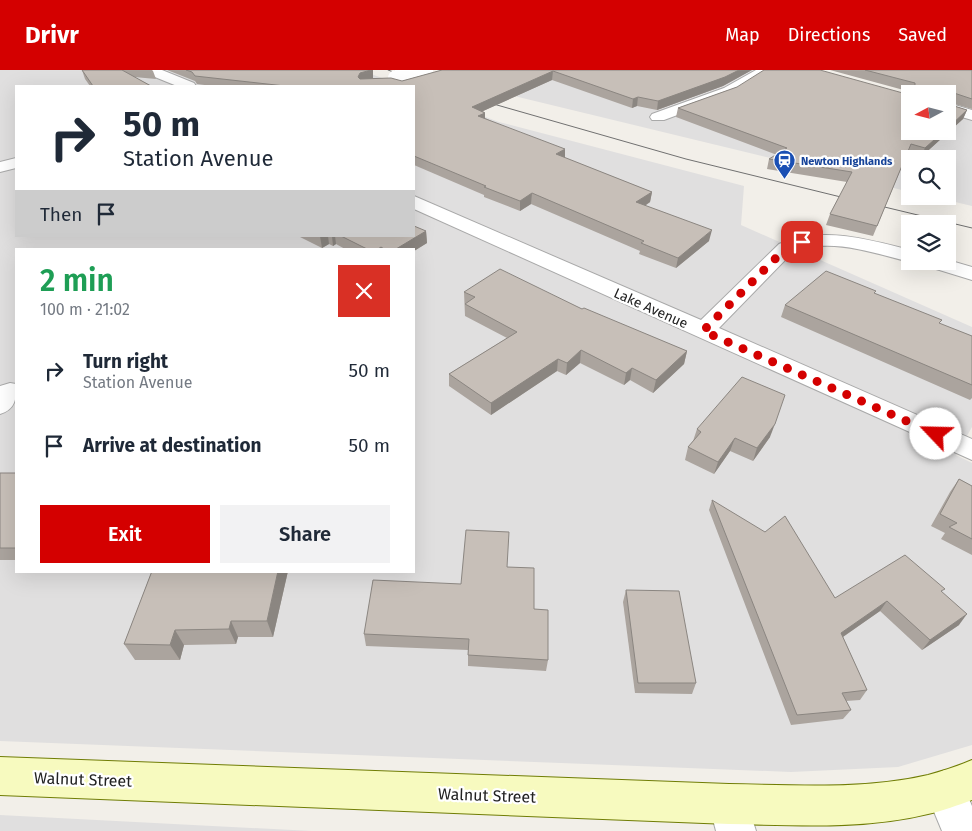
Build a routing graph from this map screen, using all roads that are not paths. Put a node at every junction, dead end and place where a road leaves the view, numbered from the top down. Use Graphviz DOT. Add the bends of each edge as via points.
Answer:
graph roads {
  1 [pos="150,70"];
  2 [pos="426,70"];
  3 [pos="766,70"];
  4 [pos="391,80"];
  5 [pos="187,85"];
  6 [pos="956,110"];
  7 [pos="972,115"];
  8 [pos="658,117"];
  9 [pos="15,164"];
  10 [pos="0,167"];
  11 [pos="415,202"];
  12 [pos="901,254"];
  13 [pos="956,269"];
  14 [pos="972,274"];
  15 [pos="703,331"];
  16 [pos="972,450"];
  17 [pos="0,776"];
  18 [pos="958,785"];
  19 [pos="732,817"];
  20 [pos="962,831"];
  1 -- 5 [label="street"];
  2 -- 4 [label="street, bridge"];
  3 -- 8 [label="street" via="729,91"];
  6 -- 7 [label="street"];
  9 -- 10 [label="street"];
  11 -- 15 [label="street, Lake Avenue"];
  12 -- 15 [label="street" via="822,240 793,244"];
  13 -- 14 [label="street"];
  15 -- 16 [label="street, Lake Avenue"];
  17 -- 19 [label="main road, Walnut Street"];
  18 -- 19 [label="main road, Walnut Street" via="921,796"];
  18 -- 20 [label="street"];
}
